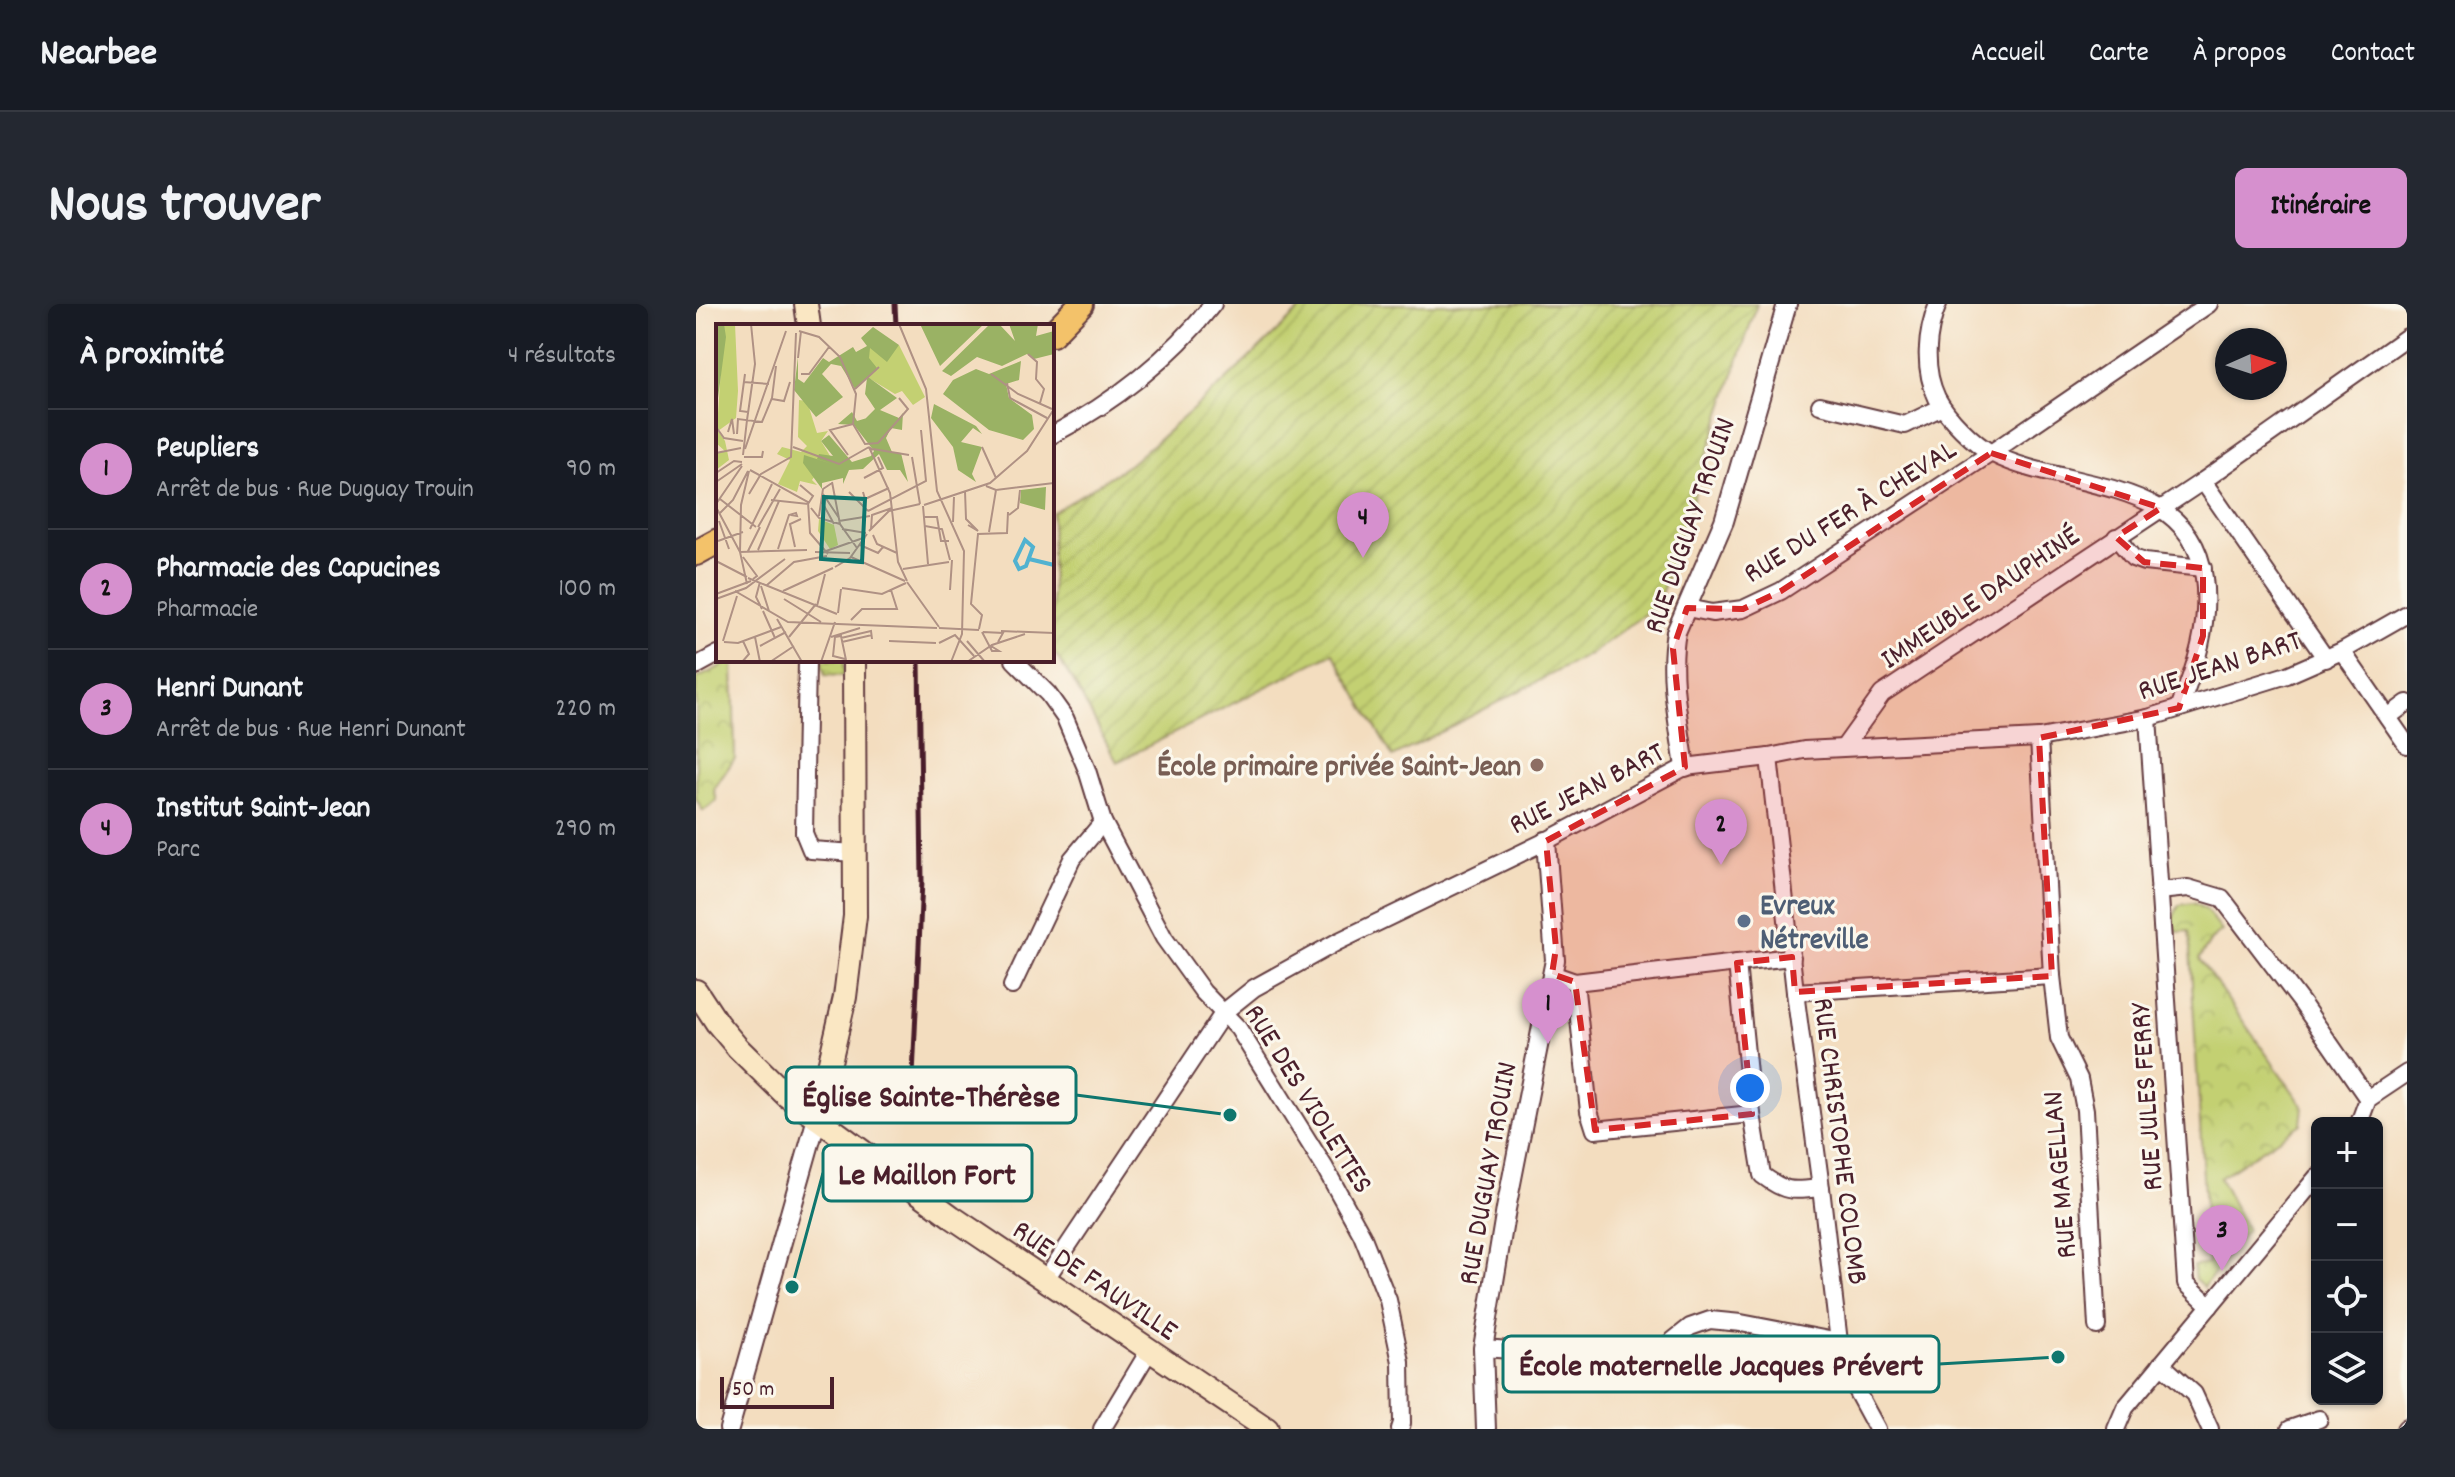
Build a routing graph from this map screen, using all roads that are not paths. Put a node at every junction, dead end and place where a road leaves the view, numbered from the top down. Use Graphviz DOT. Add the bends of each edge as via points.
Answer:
graph roads {
  1 [pos="806,304"];
  2 [pos="1081,304"];
  3 [pos="1213,304"];
  4 [pos="1787,304"];
  5 [pos="1938,304"];
  6 [pos="2209,304"];
  7 [pos="809,324"];
  8 [pos="1054,332"];
  9 [pos="2407,337"];
  10 [pos="1820,405"];
  11 [pos="1942,407"];
  12 [pos="1054,434"];
  13 [pos="1991,453"];
  14 [pos="2203,481"];
  15 [pos="2161,508"];
  16 [pos="2116,537"];
  17 [pos="716,542"];
  18 [pos="696,553"];
  19 [pos="2203,568"];
  20 [pos="1687,608"];
  21 [pos="2407,614"];
  22 [pos="2342,651"];
  23 [pos="716,655"];
  24 [pos="2326,659"];
  25 [pos="807,662"];
  26 [pos="854,662"];
  27 [pos="1016,662"];
  28 [pos="696,666"];
  29 [pos="2407,703"];
  30 [pos="2179,708"];
  31 [pos="2388,717"];
  32 [pos="2148,718"];
  33 [pos="2039,738"];
  34 [pos="2407,745"];
  35 [pos="1844,747"];
  36 [pos="1769,757"];
  37 [pos="1685,767"];
  38 [pos="1103,822"];
  39 [pos="1546,841"];
  40 [pos="855,853"];
  41 [pos="2159,891"];
  42 [pos="1792,957"];
  43 [pos="1737,963"];
  44 [pos="1552,974"];
  45 [pos="2052,976"];
  46 [pos="1575,982"];
  47 [pos="1012,986"];
  48 [pos="696,991"];
  49 [pos="1795,992"];
  50 [pos="1224,1012"];
  51 [pos="2407,1073"];
  52 [pos="2368,1099"];
  53 [pos="1752,1114"];
  54 [pos="2361,1117"];
  55 [pos="817,1118"];
  56 [pos="2311,1184"];
  57 [pos="1821,1188"];
  58 [pos="1045,1280"];
  59 [pos="2210,1306"];
  60 [pos="2097,1326"];
  61 [pos="1839,1342"];
  62 [pos="1483,1348"];
  63 [pos="1149,1351"];
  64 [pos="2161,1364"];
  65 [pos="1483,1373"];
  66 [pos="2319,1419"];
  67 [pos="729,1429"];
  68 [pos="1102,1429"];
  69 [pos="1267,1429"];
  70 [pos="1400,1429"];
  71 [pos="1486,1429"];
  72 [pos="1493,1429"];
  73 [pos="1877,1429"];
  74 [pos="2116,1429"];
  75 [pos="2210,1429"];
  76 [pos="2290,1429"];
  1 -- 7 [label="main road"];
  2 -- 8 [label="main road"];
  3 -- 12 [label="street" via="1121,393"];
  4 -- 20 [label="street, RUE DUGUAY TROUIN" via="1724,521"];
  5 -- 11 [label="street, RUE DU FER À CHEVAL" via="1928,358 1931,385"];
  6 -- 13 [label="street, RUE DU FER À CHEVAL"];
  9 -- 14 [label="street"];
  10 -- 11 [label="street" via="1905,425"];
  11 -- 13 [label="street, RUE DU FER À CHEVAL"];
  13 -- 15 [label="street, RUE DU FER À CHEVAL"];
  13 -- 20 [label="street, RUE DU FER À CHEVAL" via="1781,591 1743,609 1712,613"];
  14 -- 15 [label="street"];
  14 -- 24 [label="street"];
  15 -- 16 [label="street, IMMEUBLE DAUPHINÉ"];
  15 -- 19 [label="street, RUE DU FER À CHEVAL" via="2187,531"];
  16 -- 19 [label="street" via="2133,558 2144,562"];
  16 -- 35 [label="street, IMMEUBLE DAUPHINÉ" via="1882,694"];
  17 -- 18 [label="main road"];
  19 -- 30 [label="street, RUE DU FER À CHEVAL" via="2203,636"];
  20 -- 37 [label="street, RUE DUGUAY TROUIN" via="1673,649"];
  21 -- 22 [label="street, RUE JEAN BART"];
  22 -- 24 [label="street, RUE JEAN BART"];
  22 -- 31 [label="street"];
  23 -- 28 [label="street"];
  24 -- 30 [label="street, RUE JEAN BART"];
  25 -- 40 [label="street" via="804,833 811,850"];
  26 -- 40 [label="main road"];
  27 -- 38 [label="street, RUE DES VIOLETTES" via="1065,718"];
  29 -- 31 [label="street"];
  30 -- 32 [label="street, RUE JEAN BART"];
  31 -- 34 [label="street"];
  32 -- 33 [label="street, RUE JEAN BART"];
  32 -- 41 [label="street, RUE JULES FERRY"];
  33 -- 35 [label="street, RUE JEAN BART"];
  33 -- 45 [label="street, RUE MAGELLAN"];
  35 -- 36 [label="street, RUE JEAN BART"];
  36 -- 37 [label="street, RUE JEAN BART"];
  36 -- 42 [label="street, RUE CHRISTOPHE COLOMB"];
  37 -- 39 [label="street, RUE JEAN BART"];
  38 -- 47 [label="street" via="1072,859"];
  38 -- 50 [label="street, RUE DES VIOLETTES" via="1164,938"];
  39 -- 44 [label="street, RUE DUGUAY TROUIN" via="1556,948"];
  39 -- 50 [label="street, RUE JEAN BART" via="1303,960"];
  40 -- 55 [label="main road" via="855,916 845,997"];
  41 -- 52 [label="street" via="2188,888 2222,898"];
  41 -- 59 [label="street, RUE JULES FERRY" via="2186,1283"];
  42 -- 43 [label="street"];
  42 -- 49 [label="street, RUE CHRISTOPHE COLOMB"];
  43 -- 46 [label="street"];
  43 -- 53 [label="street"];
  44 -- 46 [label="street"];
  44 -- 62 [label="street, RUE DUGUAY TROUIN"];
  45 -- 49 [label="street"];
  45 -- 60 [label="street, RUE MAGELLAN" via="2059,1038 2079,1079 2085,1110"];
  46 -- 53 [label="street" via="1595,1130"];
  48 -- 55 [label="main road, RUE DE FAUVILLE" via="740,1050"];
  49 -- 57 [label="street, RUE CHRISTOPHE COLOMB"];
  50 -- 58 [label="street, RUE JEAN BART"];
  50 -- 70 [label="street, RUE DES VIOLETTES" via="1318,1156 1362,1235 1388,1300 1401,1362"];
  51 -- 52 [label="street"];
  52 -- 54 [label="street"];
  53 -- 57 [label="street" via="1762,1175 1781,1189"];
  55 -- 58 [label="main road, RUE DE FAUVILLE"];
  55 -- 67 [label="street"];
  56 -- 59 [label="street"];
  57 -- 61 [label="street, RUE CHRISTOPHE COLOMB"];
  58 -- 63 [label="main road, RUE DE FAUVILLE"];
  59 -- 64 [label="street"];
  61 -- 62 [label="street" via="1710,1320 1639,1359"];
  61 -- 73 [label="street, RUE CHRISTOPHE COLOMB" via="1845,1370"];
  62 -- 65 [label="street, RUE DUGUAY TROUIN"];
  63 -- 68 [label="street"];
  63 -- 69 [label="main road, RUE DE FAUVILLE"];
  64 -- 74 [label="street" via="2125,1408"];
  64 -- 75 [label="street" via="2194,1394"];
  65 -- 71 [label="street, RUE DUGUAY TROUIN"];
  65 -- 72 [label="street, RUE DUGUAY TROUIN"];
  66 -- 76 [label="street"];
}
